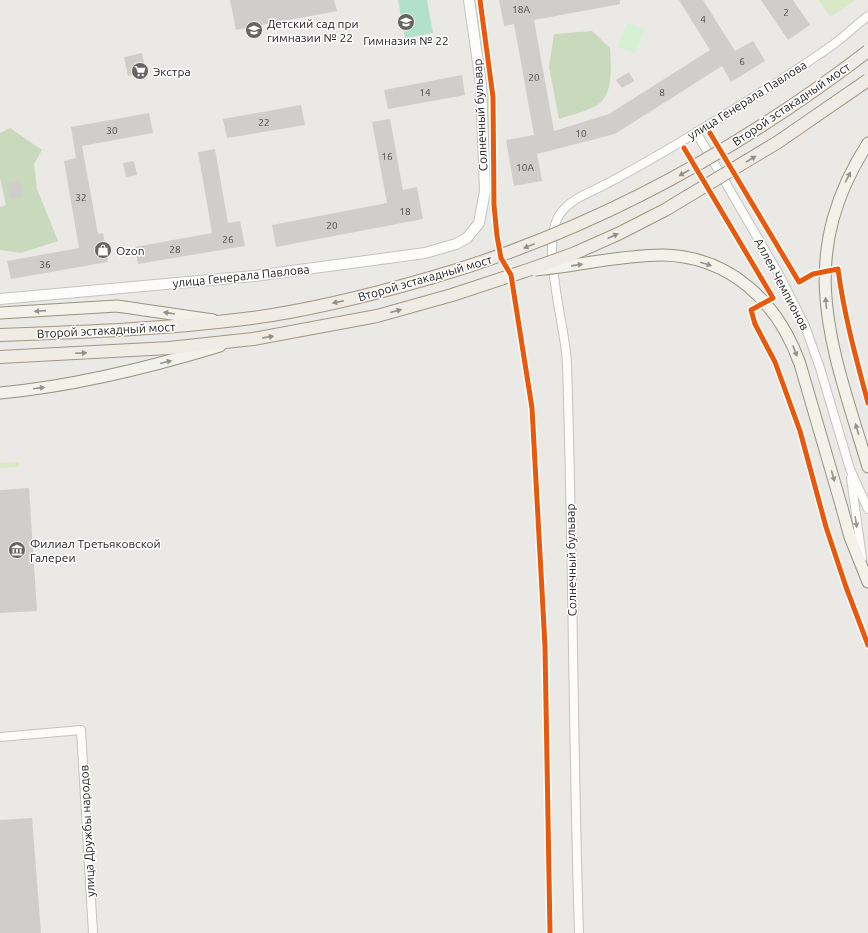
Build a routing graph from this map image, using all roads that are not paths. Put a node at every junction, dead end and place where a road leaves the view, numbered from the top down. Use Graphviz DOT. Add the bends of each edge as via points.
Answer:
graph roads {
  1 [pos="469,0"];
  2 [pos="868,16"];
  3 [pos="868,51"];
  4 [pos="868,80"];
  5 [pos="696,132"];
  6 [pos="868,143"];
  7 [pos="578,198"];
  8 [pos="476,229"];
  9 [pos="525,271"];
  10 [pos="0,299"];
  11 [pos="0,313"];
  12 [pos="222,322"];
  13 [pos="0,335"];
  14 [pos="230,342"];
  15 [pos="0,357"];
  16 [pos="0,393"];
  17 [pos="868,467"];
  18 [pos="850,469"];
  19 [pos="868,509"];
  20 [pos="864,571"];
  21 [pos="868,582"];
  22 [pos="0,737"];
  23 [pos="93,933"];
  24 [pos="579,933"];
  1 -- 8 [label="street, Солнечный бульвар" via="482,102 485,192"];
  2 -- 5 [label="street, улица Генерала Павлова" via="808,61"];
  3 -- 12 [label="main road, Второй эстакадный мост, one-way, bridge" via="761,127 696,166 624,204 550,238 506,255 368,296 280,314"];
  9 -- 4 [label="main road, Второй эстакадный мост, one-way, bridge" via="573,254 665,210 778,142"];
  5 -- 7 [label="street, улица Генерала Павлова"];
  5 -- 18 [label="street, Аллея Чемпионов" via="781,278 805,326"];
  17 -- 6 [label="main road, one-way" via="835,354 824,282 827,249 836,206 845,182"];
  7 -- 24 [label="street, Солнечный бульвар" via="566,206 558,216 552,248 567,359"];
  8 -- 10 [label="street, улица Генерала Павлова" via="456,244 425,253 254,276"];
  14 -- 9 [label="main road, Второй эстакадный мост, one-way" via="312,330 377,316"];
  9 -- 20 [label="main road, one-way, bridge" via="648,256 671,256 690,259 719,269 752,290 775,314 792,341 850,537"];
  12 -- 11 [label="main road, one-way" via="117,306"];
  12 -- 13 [label="main road, Второй эстакадный мост"];
  15 -- 14 [label="main road, Второй эстакадный мост, one-way" via="109,352"];
  16 -- 14 [label="main road, one-way" via="75,383 171,361"];
  18 -- 19 [label="street, Аллея Чемпионов"];
  18 -- 20 [label="street, Аллея Чемпионов, one-way"];
  20 -- 21 [label="main road, Аллея Чемпионов"];
  22 -- 23 [label="street, улица Дружбы народов" via="81,730"];
}
